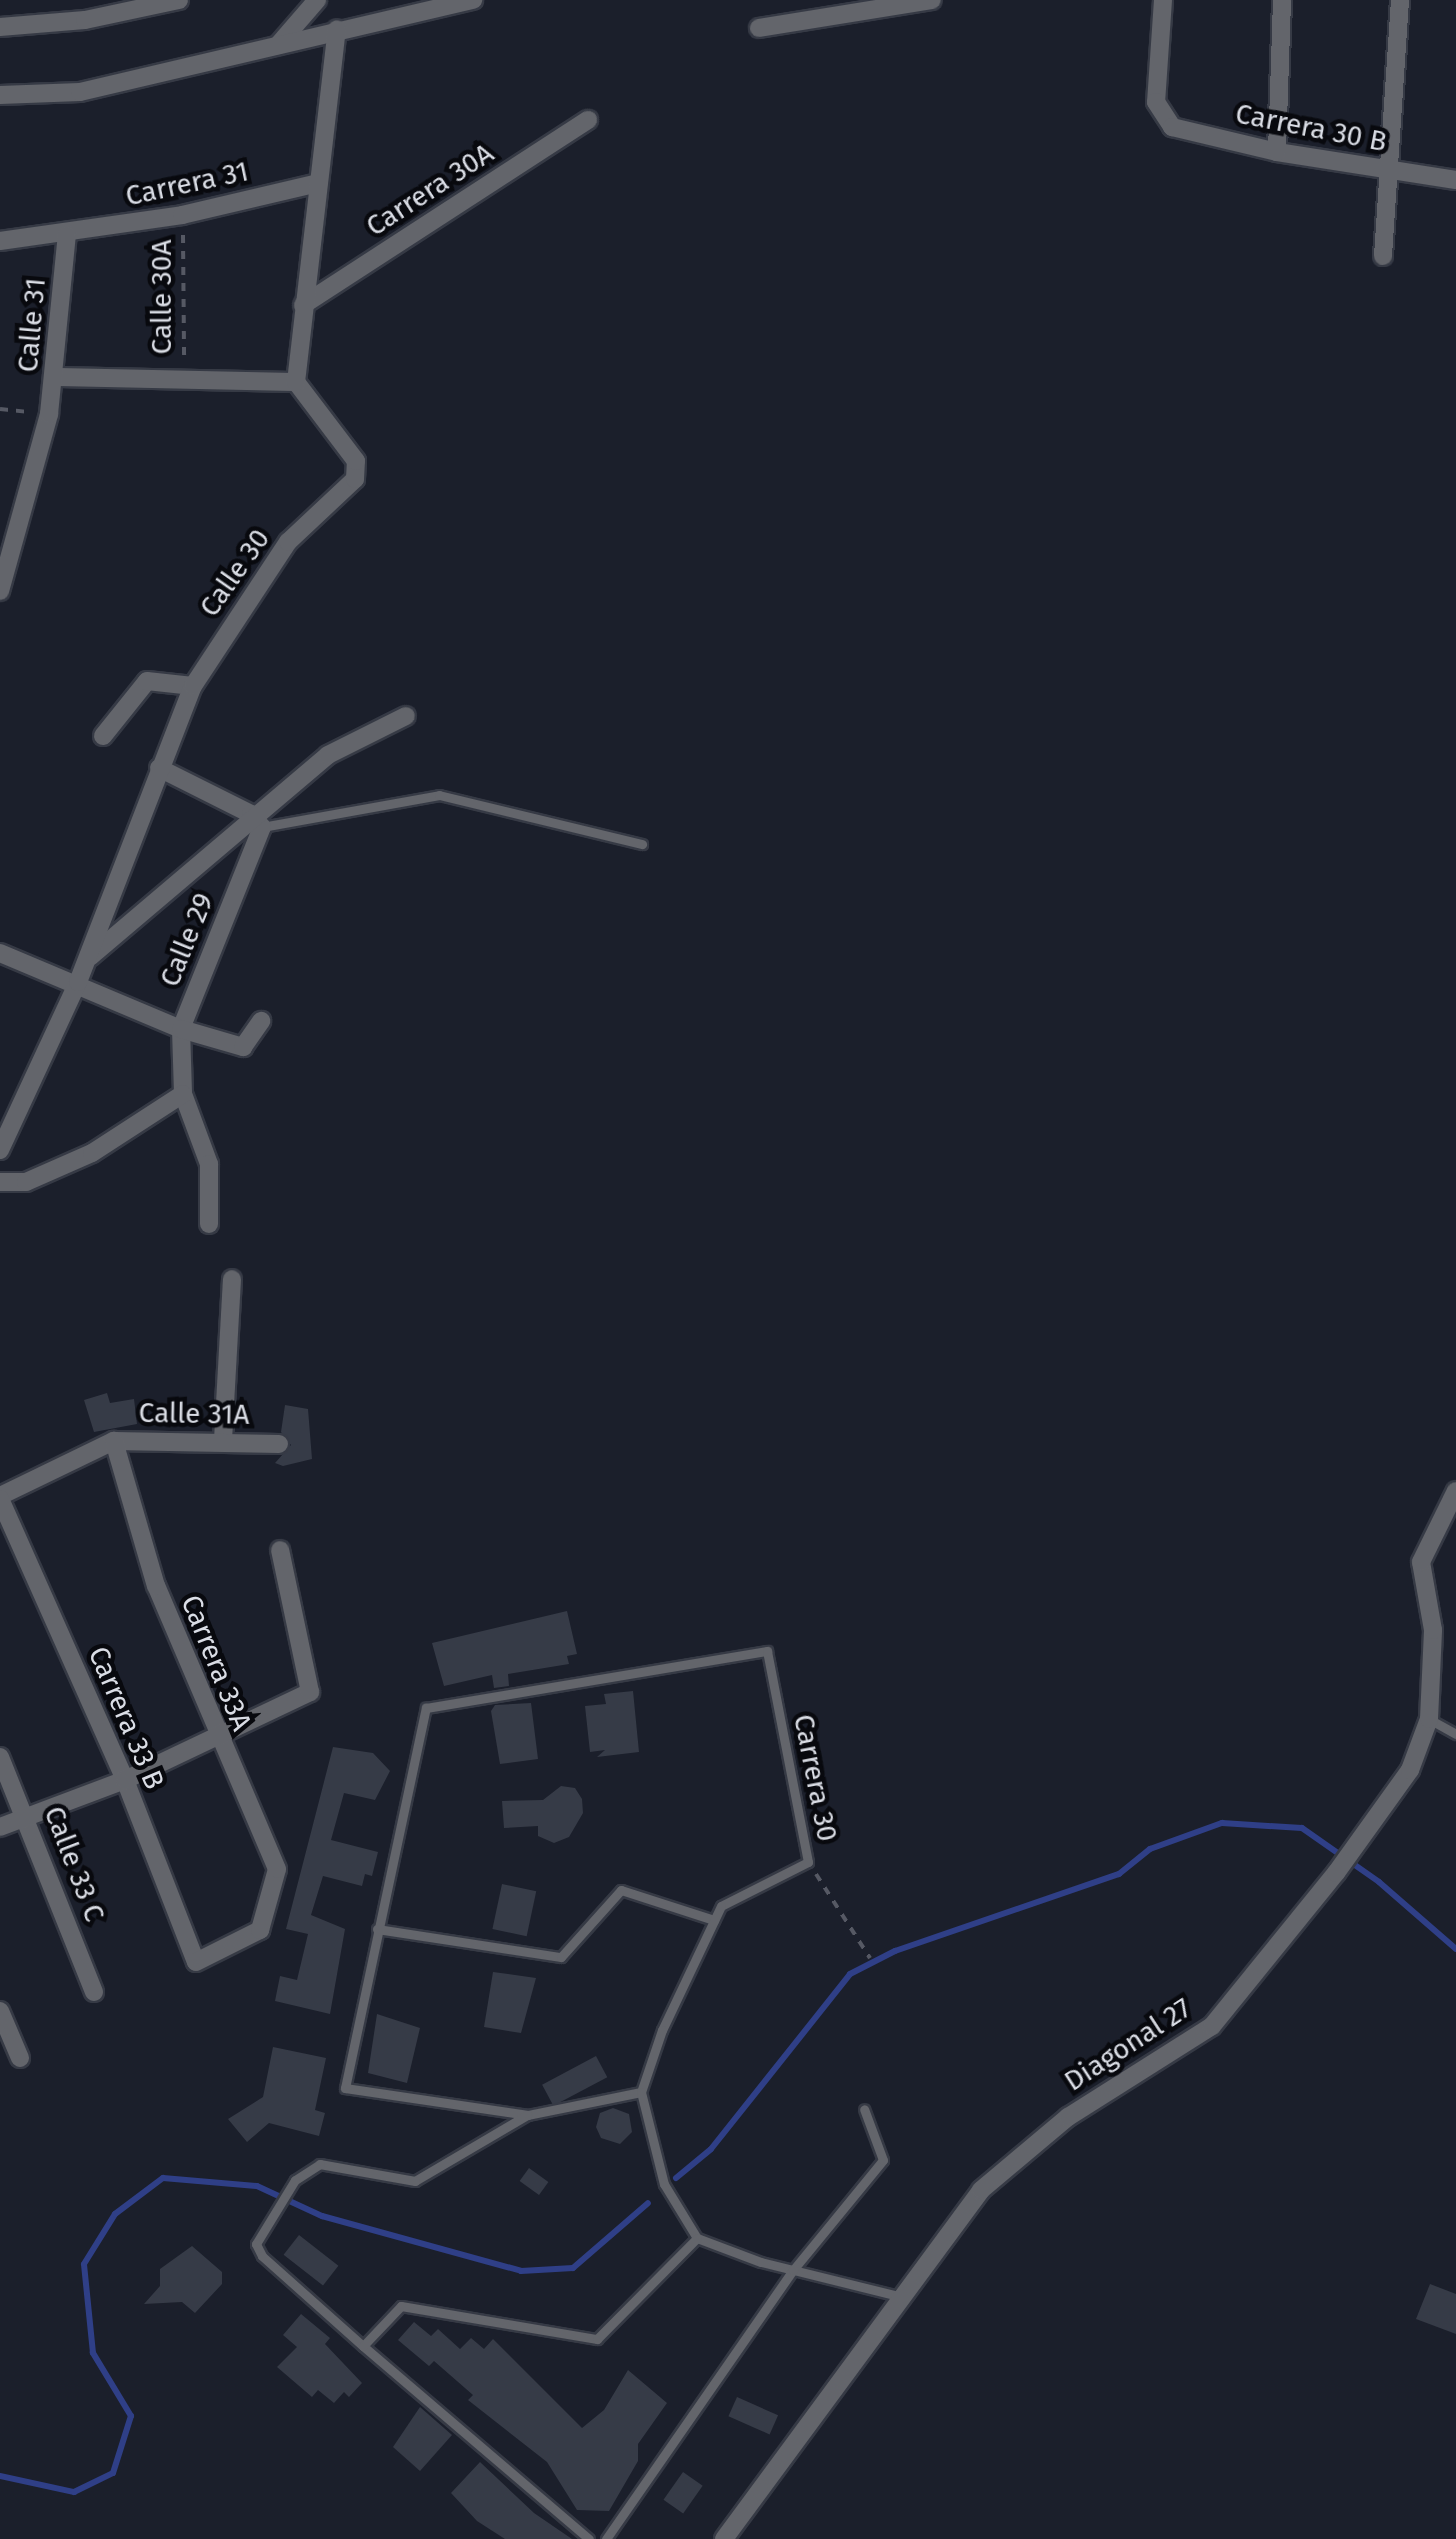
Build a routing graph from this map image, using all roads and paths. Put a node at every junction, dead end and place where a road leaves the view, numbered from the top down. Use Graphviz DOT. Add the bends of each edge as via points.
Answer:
graph roads {
  1 [pos="86,0"];
  2 [pos="179,0"];
  3 [pos="317,0"];
  4 [pos="473,0"];
  5 [pos="932,0"];
  6 [pos="1164,0"];
  7 [pos="1282,0"];
  8 [pos="1400,0"];
  9 [pos="84,20"];
  10 [pos="0,27"];
  11 [pos="759,28"];
  12 [pos="337,29"];
  13 [pos="278,45"];
  14 [pos="0,95"];
  15 [pos="588,120"];
  16 [pos="1277,152"];
  17 [pos="1389,171"];
  18 [pos="1456,180"];
  19 [pos="318,183"];
  20 [pos="182,215"];
  21 [pos="67,236"];
  22 [pos="0,241"];
  23 [pos="1383,256"];
  24 [pos="303,305"];
  25 [pos="56,377"];
  26 [pos="180,378"];
  27 [pos="296,382"];
  28 [pos="0,410"];
  29 [pos="49,414"];
  30 [pos="8,537"];
  31 [pos="0,591"];
  32 [pos="193,686"];
  33 [pos="406,716"];
  34 [pos="103,736"];
  35 [pos="159,768"];
  36 [pos="257,820"];
  37 [pos="642,844"];
  38 [pos="0,953"];
  39 [pos="86,961"];
  40 [pos="78,982"];
  41 [pos="261,1021"];
  42 [pos="182,1028"];
  43 [pos="183,1094"];
  44 [pos="0,1150"];
  45 [pos="0,1182"];
  46 [pos="209,1224"];
  47 [pos="232,1279"];
  48 [pos="223,1440"];
  49 [pos="114,1442"];
  50 [pos="279,1444"];
  51 [pos="1456,1491"];
  52 [pos="0,1497"];
  53 [pos="280,1550"];
  54 [pos="1429,1719"];
  55 [pos="1456,1734"];
  56 [pos="216,1737"];
  57 [pos="0,1758"];
  58 [pos="125,1780"];
  59 [pos="26,1817"];
  60 [pos="0,1828"];
  61 [pos="808,1862"];
  62 [pos="714,1920"];
  63 [pos="377,1929"];
  64 [pos="870,1958"];
  65 [pos="196,1962"];
  66 [pos="94,1992"];
  67 [pos="0,2011"];
  68 [pos="20,2058"];
  69 [pos="641,2092"];
  70 [pos="864,2109"];
  71 [pos="528,2115"];
  72 [pos="697,2238"];
  73 [pos="792,2270"];
  74 [pos="898,2296"];
  75 [pos="363,2346"];
  76 [pos="589,2539"];
  77 [pos="606,2539"];
  78 [pos="724,2539"];
  1 -- 9 [label="street"];
  2 -- 9 [label="street"];
  3 -- 13 [label="street"];
  4 -- 12 [label="street"];
  5 -- 11 [label="street"];
  6 -- 16 [label="street, Carrera 30 B" via="1160,118 1172,127"];
  7 -- 16 [label="street"];
  8 -- 17 [label="street"];
  9 -- 10 [label="street"];
  12 -- 13 [label="street"];
  12 -- 19 [label="street"];
  13 -- 14 [label="street" via="80,92"];
  15 -- 24 [label="street, Carrera 30A"];
  16 -- 17 [label="street, Carrera 30 B"];
  17 -- 18 [label="street, Carrera 30 B"];
  17 -- 23 [label="street"];
  19 -- 20 [label="street, Carrera 31"];
  19 -- 24 [label="street"];
  20 -- 21 [label="street, Carrera 31"];
  20 -- 26 [label="path, Calle 30A" via="187,339"];
  21 -- 22 [label="street"];
  21 -- 25 [label="street, Calle 31"];
  24 -- 27 [label="street"];
  25 -- 26 [label="street"];
  25 -- 29 [label="street, Calle 31"];
  26 -- 27 [label="street"];
  27 -- 32 [label="street, Calle 30" via="356,461 354,479 288,542"];
  28 -- 29 [label="path"];
  29 -- 30 [label="street, Calle 31"];
  30 -- 31 [label="street, Calle 31"];
  32 -- 34 [label="street" via="147,681"];
  32 -- 35 [label="street, Calle 30"];
  33 -- 36 [label="street" via="328,755"];
  35 -- 36 [label="street"];
  35 -- 39 [label="street, Calle 30"];
  36 -- 37 [label="lane" via="439,795"];
  36 -- 39 [label="street"];
  36 -- 42 [label="street, Calle 29"];
  38 -- 40 [label="street"];
  39 -- 40 [label="street, Calle 30"];
  40 -- 42 [label="street"];
  40 -- 44 [label="street, Calle 30"];
  41 -- 42 [label="street" via="244,1046"];
  42 -- 43 [label="street, Calle 29"];
  43 -- 45 [label="street" via="92,1152 26,1182"];
  43 -- 46 [label="street" via="210,1164"];
  47 -- 48 [label="street"];
  48 -- 49 [label="street, Calle 31A"];
  48 -- 50 [label="street, Calle 31A"];
  49 -- 52 [label="street, Calle 31A"];
  49 -- 56 [label="street, Carrera 33A" via="156,1586"];
  51 -- 54 [label="street, Diagonal 27" via="1422,1562 1433,1630"];
  52 -- 58 [label="street, Carrera 33 B"];
  53 -- 56 [label="street" via="310,1692"];
  54 -- 55 [label="lane"];
  54 -- 74 [label="street, Diagonal 27" via="1410,1770 1336,1874 1212,2026 1068,2117 981,2190"];
  56 -- 58 [label="street"];
  56 -- 65 [label="street, Carrera 33A" via="277,1870 260,1930"];
  57 -- 59 [label="street, Calle 33 C"];
  58 -- 59 [label="street"];
  58 -- 65 [label="street, Carrera 33 B"];
  59 -- 60 [label="street"];
  59 -- 66 [label="street, Calle 33 C"];
  61 -- 62 [label="lane" via="721,1906"];
  61 -- 63 [label="lane, Carrera 30" via="767,1651 426,1708"];
  61 -- 64 [label="path, Carrera 30"];
  62 -- 63 [label="lane" via="621,1890 562,1956"];
  62 -- 69 [label="lane"];
  63 -- 71 [label="lane" via="345,2088"];
  67 -- 68 [label="street"];
  69 -- 71 [label="lane"];
  69 -- 72 [label="lane" via="664,2184"];
  70 -- 73 [label="lane" via="883,2160"];
  71 -- 75 [label="lane" via="415,2181 320,2164 295,2180 260,2230 262,2256"];
  72 -- 73 [label="lane"];
  72 -- 75 [label="lane" via="596,2339 401,2306"];
  73 -- 74 [label="lane"];
  73 -- 77 [label="lane"];
  74 -- 78 [label="street, Diagonal 27"];
  75 -- 76 [label="lane"];
}
